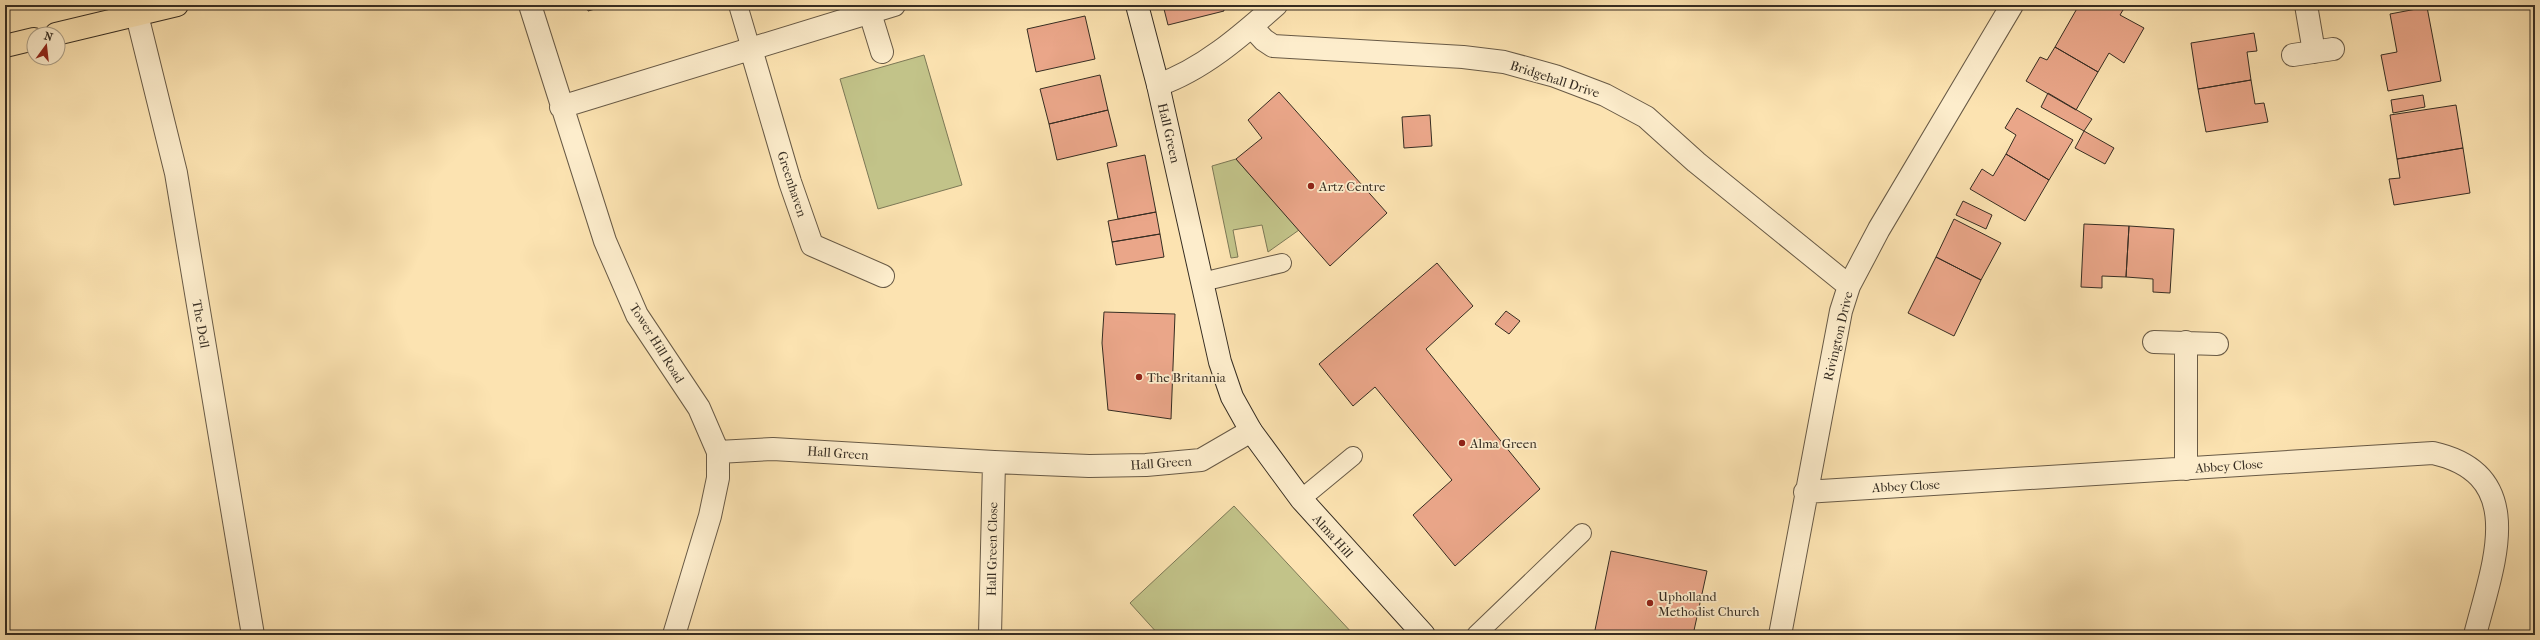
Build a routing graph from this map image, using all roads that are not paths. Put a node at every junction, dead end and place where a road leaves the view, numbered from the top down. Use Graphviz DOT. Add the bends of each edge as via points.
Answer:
graph roads {
  1 [pos="176,5"];
  2 [pos="530,5"];
  3 [pos="738,5"];
  4 [pos="894,5"];
  5 [pos="1137,5"];
  6 [pos="1276,5"];
  7 [pos="2012,5"];
  8 [pos="2306,5"];
  9 [pos="870,13"];
  10 [pos="137,15"];
  11 [pos="1252,27"];
  12 [pos="66,32"];
  13 [pos="26,41"];
  14 [pos="5,46"];
  15 [pos="751,49"];
  16 [pos="882,52"];
  17 [pos="2293,55"];
  18 [pos="1158,85"];
  19 [pos="561,106"];
  20 [pos="1282,263"];
  21 [pos="883,276"];
  22 [pos="1202,282"];
  23 [pos="1849,286"];
  24 [pos="2154,342"];
  25 [pos="2186,342"];
  26 [pos="2217,344"];
  27 [pos="1251,431"];
  28 [pos="718,452"];
  29 [pos="1353,456"];
  30 [pos="994,462"];
  31 [pos="2186,469"];
  32 [pos="1805,492"];
  33 [pos="1301,499"];
  34 [pos="1582,533"];
  35 [pos="253,635"];
  36 [pos="674,635"];
  37 [pos="990,635"];
  38 [pos="1424,635"];
  39 [pos="1476,635"];
  40 [pos="1780,635"];
  41 [pos="2475,635"];
  1 -- 10 [label="main road"];
  2 -- 19 [label="street, Tower Hill Road"];
  3 -- 15 [label="lane"];
  4 -- 9 [label="street"];
  5 -- 18 [label="street, Hall Green"];
  6 -- 11 [label="street"];
  7 -- 23 [label="street, Rivington Drive" via="1879,229"];
  8 -- 17 [label="street" via="2324,50"];
  9 -- 15 [label="street"];
  9 -- 16 [label="street"];
  10 -- 12 [label="main road"];
  10 -- 35 [label="street, The Dell" via="176,174"];
  11 -- 18 [label="street" via="1182,77"];
  11 -- 23 [label="street, Bridgehall Drive" via="1273,46 1463,57 1504,62 1555,76 1606,95 1646,117 1696,162"];
  13 -- 14 [label="main road"];
  15 -- 19 [label="street"];
  15 -- 21 [label="street, Greenhaven" via="790,182 812,245"];
  18 -- 22 [label="street, Hall Green"];
  19 -- 28 [label="street, Tower Hill Road" via="605,241 637,315 699,408"];
  20 -- 22 [label="lane"];
  22 -- 27 [label="street, Hall Green" via="1220,362 1232,397"];
  23 -- 32 [label="street, Rivington Drive" via="1841,311"];
  24 -- 25 [label="street"];
  25 -- 26 [label="street"];
  25 -- 31 [label="street"];
  27 -- 30 [label="street, Hall Green" via="1201,460 1101,466"];
  27 -- 33 [label="street, Alma Hill"];
  28 -- 30 [label="street, Hall Green" via="773,449"];
  28 -- 36 [label="street, Tower Hill Road" via="718,478 710,516"];
  29 -- 33 [label="lane"];
  30 -- 37 [label="street, Hall Green Close"];
  31 -- 32 [label="street, Abbey Close"];
  31 -- 41 [label="street, Abbey Close" via="2434,453 2452,457 2468,465 2482,478 2492,495 2499,534"];
  32 -- 40 [label="street, Rivington Drive"];
  33 -- 38 [label="street, Alma Hill"];
  34 -- 39 [label="lane"];
}
